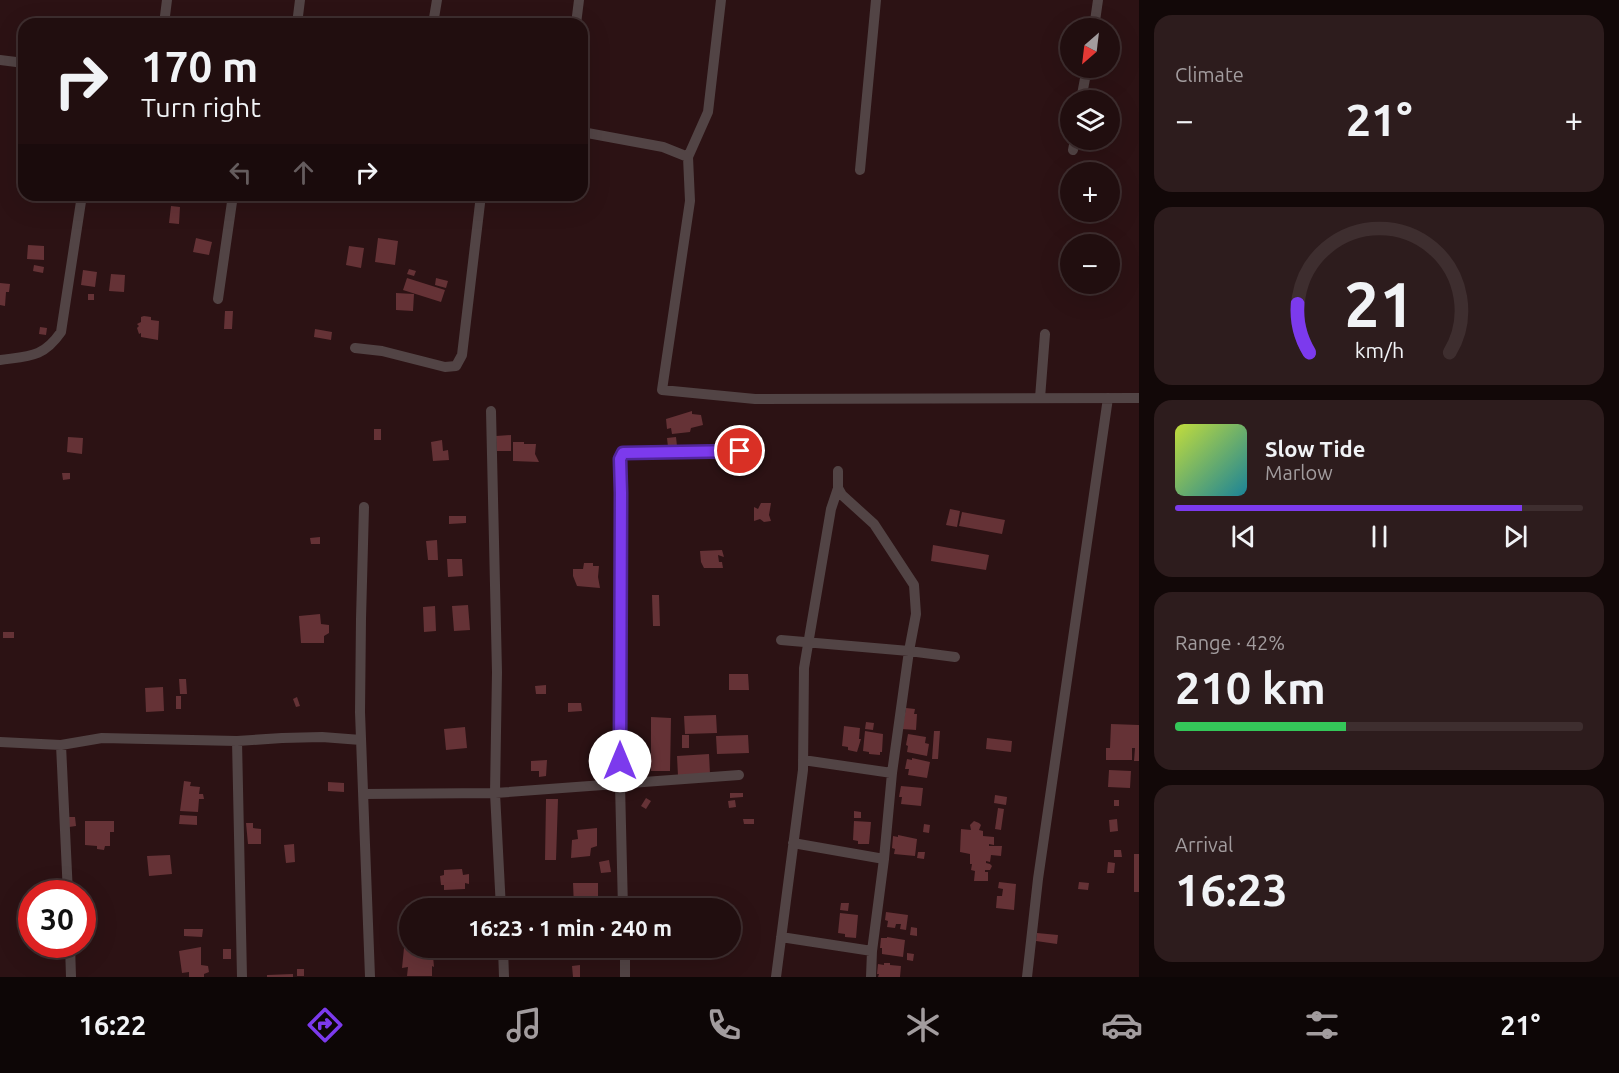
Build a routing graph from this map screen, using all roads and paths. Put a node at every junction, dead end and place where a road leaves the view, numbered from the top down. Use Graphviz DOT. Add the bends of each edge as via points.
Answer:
graph roads {
  1 [pos="167,0"];
  2 [pos="300,0"];
  3 [pos="437,0"];
  4 [pos="579,0"];
  5 [pos="721,0"];
  6 [pos="876,0"];
  7 [pos="1098,0"];
  8 [pos="165,18"];
  9 [pos="298,18"];
  10 [pos="435,18"];
  11 [pos="577,18"];
  12 [pos="1095,18"];
  13 [pos="0,60"];
  14 [pos="18,62"];
  15 [pos="588,133"];
  16 [pos="688,157"];
  17 [pos="860,170"];
  18 [pos="81,201"];
  19 [pos="232,201"];
  20 [pos="480,201"];
  21 [pos="218,299"];
  22 [pos="1046,334"];
  23 [pos="355,348"];
  24 [pos="0,360"];
  25 [pos="1040,398"];
  26 [pos="1108,398"];
  27 [pos="1139,398"];
  28 [pos="491,411"];
  29 [pos="740,451"];
  30 [pos="838,471"];
  31 [pos="838,488"];
  32 [pos="364,507"];
  33 [pos="781,640"];
  34 [pos="809,643"];
  35 [pos="909,651"];
  36 [pos="955,657"];
  37 [pos="361,740"];
  38 [pos="237,741"];
  39 [pos="0,742"];
  40 [pos="61,745"];
  41 [pos="803,760"];
  42 [pos="892,773"];
  43 [pos="739,775"];
  44 [pos="620,784"];
  45 [pos="495,793"];
  46 [pos="364,794"];
  47 [pos="794,843"];
  48 [pos="884,859"];
  49 [pos="67,880"];
  50 [pos="500,898"];
  51 [pos="623,898"];
  52 [pos="781,937"];
  53 [pos="872,951"];
  54 [pos="71,958"];
  55 [pos="503,958"];
  56 [pos="625,958"];
  57 [pos="72,977"];
  58 [pos="242,977"];
  59 [pos="370,977"];
  60 [pos="504,977"];
  61 [pos="625,977"];
  62 [pos="776,977"];
  63 [pos="871,977"];
  64 [pos="1027,977"];
  1 -- 8 [label="street"];
  2 -- 9 [label="street"];
  3 -- 10 [label="street"];
  4 -- 11 [label="street"];
  5 -- 16 [label="street" via="708,112"];
  6 -- 17 [label="street"];
  7 -- 12 [label="street"];
  13 -- 14 [label="street"];
  15 -- 16 [label="street" via="663,147"];
  16 -- 25 [label="street" via="690,201 662,390 755,399"];
  18 -- 24 [label="street" via="61,332 39,354"];
  19 -- 21 [label="street"];
  20 -- 23 [label="street" via="462,355 456,366"];
  22 -- 25 [label="street"];
  25 -- 26 [label="street"];
  26 -- 27 [label="street"];
  26 -- 64 [label="street"];
  28 -- 45 [label="street" via="497,672"];
  29 -- 44 [label="street" via="623,453 620,459"];
  30 -- 31 [label="street"];
  31 -- 34 [label="street" via="831,509"];
  31 -- 35 [label="street" via="874,524 914,585 916,614"];
  32 -- 37 [label="street"];
  33 -- 34 [label="street"];
  34 -- 35 [label="street"];
  34 -- 41 [label="street" via="804,668"];
  35 -- 36 [label="street"];
  35 -- 42 [label="street"];
  37 -- 38 [label="street" via="322,737"];
  37 -- 46 [label="street"];
  38 -- 40 [label="street" via="102,738"];
  38 -- 58 [label="street"];
  39 -- 40 [label="street"];
  40 -- 49 [label="street"];
  41 -- 42 [label="street"];
  41 -- 47 [label="street"];
  42 -- 48 [label="street"];
  43 -- 44 [label="street"];
  44 -- 45 [label="street"];
  44 -- 51 [label="street"];
  45 -- 46 [label="street"];
  45 -- 50 [label="street"];
  46 -- 59 [label="street"];
  47 -- 48 [label="street"];
  47 -- 52 [label="street"];
  48 -- 53 [label="street"];
  52 -- 53 [label="street"];
  52 -- 62 [label="street"];
  53 -- 63 [label="street"];
  54 -- 57 [label="street"];
  55 -- 60 [label="street"];
  56 -- 61 [label="street"];
}
